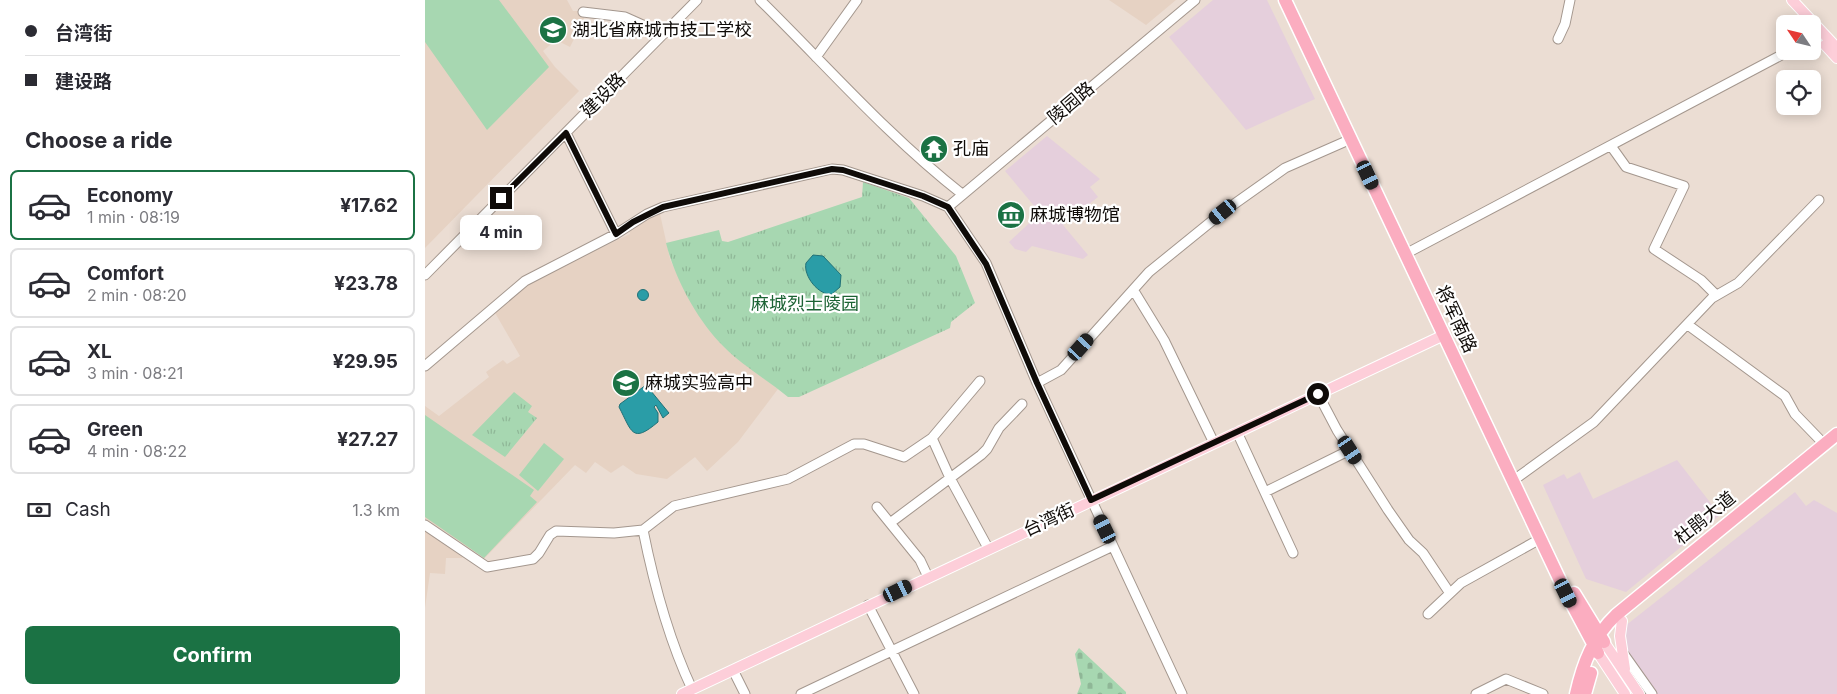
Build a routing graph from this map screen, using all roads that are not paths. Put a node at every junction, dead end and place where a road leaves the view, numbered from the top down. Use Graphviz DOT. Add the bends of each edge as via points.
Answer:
graph roads {
  1 [pos="760,0"];
  2 [pos="857,0"];
  3 [pos="1195,0"];
  4 [pos="1285,0"];
  5 [pos="1292,0"];
  6 [pos="1570,0"];
  7 [pos="1783,0"];
  8 [pos="1792,0"];
  9 [pos="692,2"];
  10 [pos="583,12"];
  11 [pos="1797,15"];
  12 [pos="1802,15"];
  13 [pos="663,34"];
  14 [pos="1821,38"];
  15 [pos="1558,39"];
  16 [pos="1821,40"];
  17 [pos="1837,48"];
  18 [pos="816,57"];
  19 [pos="1776,58"];
  20 [pos="1837,58"];
  21 [pos="566,133"];
  22 [pos="1351,140"];
  23 [pos="1611,146"];
  24 [pos="962,194"];
  25 [pos="1819,200"];
  26 [pos="948,207"];
  27 [pos="616,234"];
  28 [pos="1411,251"];
  29 [pos="425,275"];
  30 [pos="1134,291"];
  31 [pos="1717,295"];
  32 [pos="1688,325"];
  33 [pos="1444,335"];
  34 [pos="425,366"];
  35 [pos="980,381"];
  36 [pos="1037,383"];
  37 [pos="1318,394"];
  38 [pos="1022,404"];
  39 [pos="1237,432"];
  40 [pos="1837,434"];
  41 [pos="932,438"];
  42 [pos="1214,443"];
  43 [pos="1831,444"];
  44 [pos="1350,450"];
  45 [pos="1518,476"];
  46 [pos="950,478"];
  47 [pos="1265,492"];
  48 [pos="1091,500"];
  49 [pos="877,507"];
  50 [pos="890,523"];
  51 [pos="425,525"];
  52 [pos="643,530"];
  53 [pos="1540,539"];
  54 [pos="1113,546"];
  55 [pos="988,548"];
  56 [pos="1293,553"];
  57 [pos="928,577"];
  58 [pos="1449,592"];
  59 [pos="868,605"];
  60 [pos="1428,614"];
  61 [pos="1622,621"];
  62 [pos="1599,643"];
  63 [pos="892,651"];
  64 [pos="1622,652"];
  65 [pos="733,670"];
  66 [pos="1626,675"];
  67 [pos="692,689"];
  68 [pos="682,694"];
  69 [pos="745,694"];
  70 [pos="801,694"];
  71 [pos="913,694"];
  72 [pos="1182,694"];
  73 [pos="1476,694"];
  74 [pos="1543,694"];
  75 [pos="1576,694"];
  76 [pos="1585,694"];
  77 [pos="1625,694"];
  78 [pos="1639,694"];
  79 [pos="1652,694"];
  1 -- 18 [label="street"];
  2 -- 18 [label="street"];
  3 -- 24 [label="street, 陵园路"];
  4 -- 22 [label="highway, 将军南路"];
  5 -- 28 [label="highway, 将军南路"];
  6 -- 15 [label="street"];
  7 -- 11 [label="main road"];
  8 -- 12 [label="main road"];
  9 -- 13 [label="street, 建设路"];
  10 -- 13 [label="street" via="625,16"];
  13 -- 21 [label="street, 建设路"];
  14 -- 17 [label="main road"];
  16 -- 20 [label="main road"];
  18 -- 24 [label="street" via="868,112"];
  19 -- 23 [label="street"];
  21 -- 27 [label="street"];
  21 -- 29 [label="street, 建设路"];
  22 -- 30 [label="street" via="1301,160 1270,178 1149,272"];
  22 -- 33 [label="highway, 将军南路"];
  23 -- 28 [label="street"];
  23 -- 31 [label="street" via="1626,167 1684,186 1654,249 1701,280"];
  24 -- 26 [label="street, 陵园路"];
  25 -- 31 [label="street" via="1738,283"];
  26 -- 27 [label="street" via="923,196 832,169 663,207"];
  26 -- 36 [label="street" via="986,264"];
  27 -- 34 [label="street" via="525,281"];
  28 -- 45 [label="highway, 将军南路"];
  30 -- 36 [label="street" via="1061,370"];
  30 -- 42 [label="street" via="1163,340"];
  31 -- 32 [label="street"];
  32 -- 43 [label="street" via="1785,396 1795,414"];
  32 -- 45 [label="street" via="1594,422"];
  33 -- 37 [label="main road, 台湾街"];
  33 -- 53 [label="highway, 将军南路"];
  35 -- 41 [label="street"];
  36 -- 48 [label="street"];
  37 -- 39 [label="main road, 台湾街"];
  37 -- 44 [label="street"];
  38 -- 46 [label="street" via="999,428 987,449"];
  39 -- 42 [label="main road, 台湾街"];
  39 -- 47 [label="street"];
  40 -- 43 [label="highway, 杜鹃大道"];
  41 -- 46 [label="street"];
  41 -- 52 [label="street" via="904,457 864,444 854,444 788,479 674,506"];
  42 -- 48 [label="main road, 台湾街"];
  43 -- 61 [label="highway, 杜鹃大道"];
  43 -- 62 [label="highway, 杜鹃大道" via="1616,614"];
  44 -- 47 [label="street"];
  44 -- 58 [label="street" via="1409,540 1423,553"];
  45 -- 62 [label="highway, 将军南路"];
  46 -- 50 [label="street"];
  46 -- 55 [label="street"];
  47 -- 56 [label="street"];
  48 -- 54 [label="street"];
  48 -- 55 [label="main road, 台湾街"];
  49 -- 50 [label="street"];
  50 -- 57 [label="street" via="920,560"];
  51 -- 52 [label="street" via="484,566 492,568 533,559 556,531 614,533"];
  52 -- 67 [label="street" via="654,585 677,658"];
  53 -- 58 [label="street"];
  53 -- 62 [label="highway, 将军南路" via="1581,624"];
  54 -- 63 [label="street"];
  54 -- 72 [label="street"];
  55 -- 57 [label="main road, 台湾街"];
  57 -- 59 [label="main road, 台湾街"];
  58 -- 60 [label="street"];
  59 -- 63 [label="street"];
  59 -- 65 [label="main road, 台湾街"];
  61 -- 62 [label="highway, 杜鹃大道"];
  61 -- 64 [label="main road"];
  62 -- 66 [label="main road"];
  62 -- 75 [label="highway" via="1587,657"];
  62 -- 76 [label="highway"];
  62 -- 77 [label="main road"];
  63 -- 70 [label="street"];
  63 -- 71 [label="street"];
  64 -- 66 [label="main road"];
  64 -- 79 [label="street"];
  65 -- 67 [label="main road, 台湾街"];
  65 -- 69 [label="street"];
  66 -- 78 [label="main road"];
  67 -- 68 [label="main road, 台湾街"];
  73 -- 74 [label="street" via="1506,679"];
}
